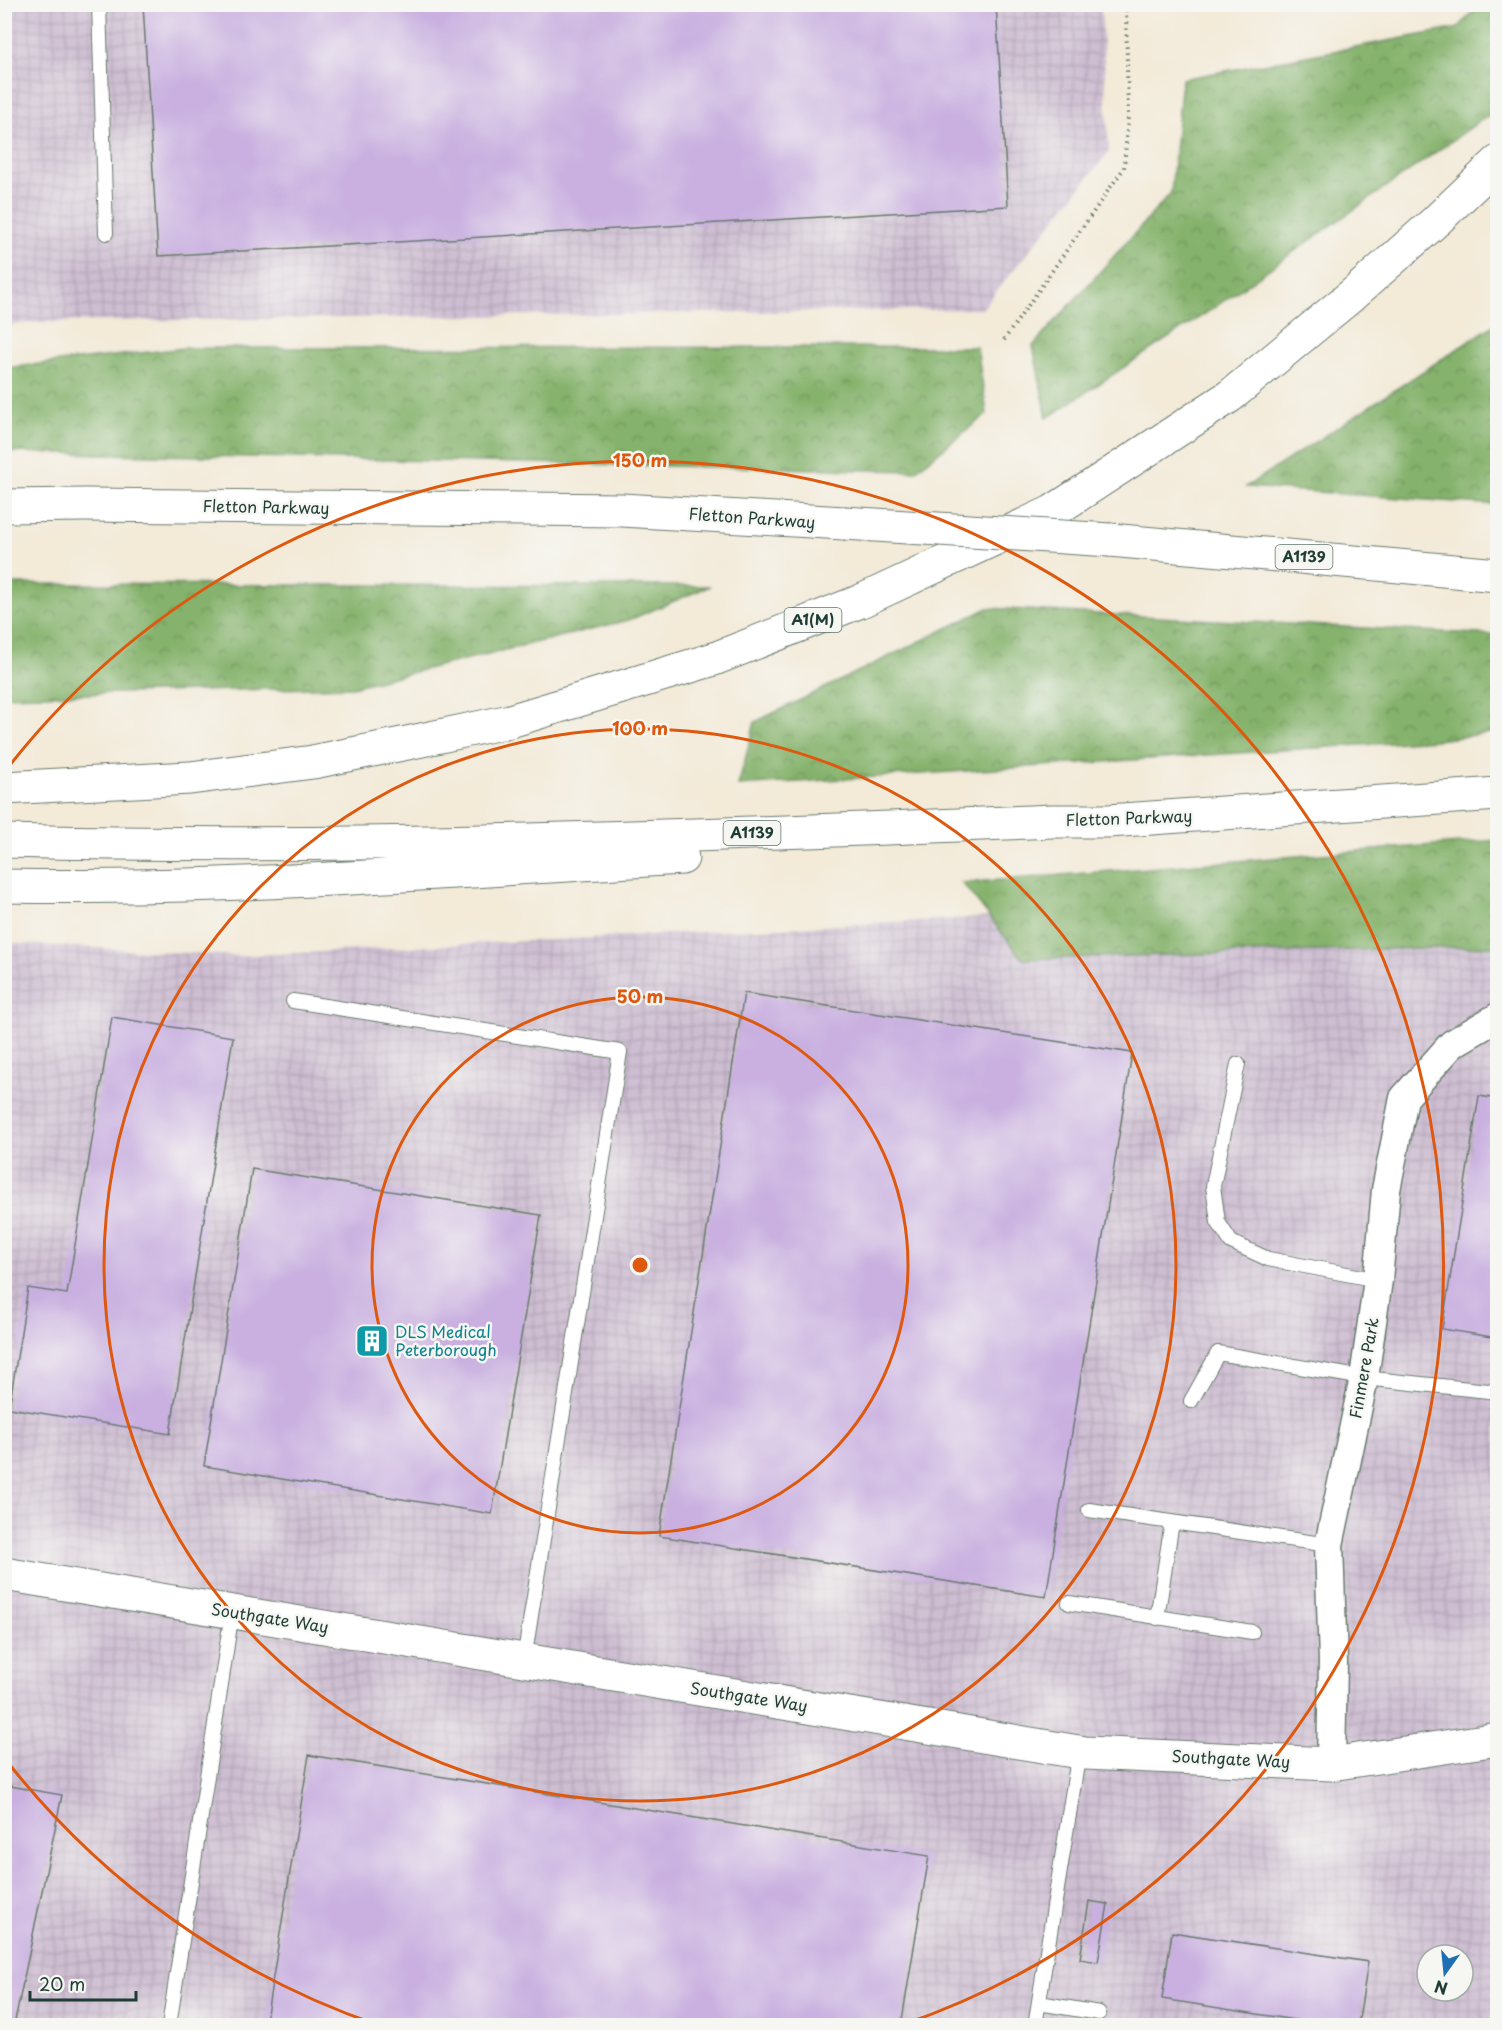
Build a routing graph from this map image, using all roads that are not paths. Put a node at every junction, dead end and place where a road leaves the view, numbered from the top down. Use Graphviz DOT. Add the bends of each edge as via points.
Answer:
graph roads {
  1 [pos="99,4"];
  2 [pos="1497,162"];
  3 [pos="106,233"];
  4 [pos="4,506"];
  5 [pos="1497,575"];
  6 [pos="4,788"];
  7 [pos="1497,794"];
  8 [pos="1108,821"];
  9 [pos="4,841"];
  10 [pos="4,886"];
  11 [pos="293,1001"];
  12 [pos="1497,1017"];
  13 [pos="1238,1064"];
  14 [pos="1378,1280"];
  15 [pos="1364,1378"];
  16 [pos="1497,1392"];
  17 [pos="1191,1401"];
  18 [pos="1089,1510"];
  19 [pos="1172,1522"];
  20 [pos="1329,1545"];
  21 [pos="4,1574"];
  22 [pos="1069,1603"];
  23 [pos="232,1612"];
  24 [pos="1157,1618"];
  25 [pos="1252,1632"];
  26 [pos="524,1660"];
  27 [pos="1497,1739"];
  28 [pos="1079,1752"];
  29 [pos="1331,1764"];
  30 [pos="1039,2003"];
  31 [pos="1099,2013"];
  32 [pos="169,2025"];
  33 [pos="1035,2025"];
  1 -- 3 [label="lane"];
  2 -- 6 [label="main road, A1(M)" via="1351,296 1230,396 1052,512 861,601 714,659 467,731 313,762 190,778"];
  4 -- 5 [label="main road, Fletton Parkway / A1139, bridge" via="622,510 1110,540"];
  7 -- 8 [label="main road, Fletton Parkway / A1139"];
  8 -- 9 [label="main road, Fletton Parkway / A1139" via="462,841"];
  8 -- 10 [label="main road" via="791,851 347,879 197,886"];
  11 -- 26 [label="lane" via="620,1052"];
  12 -- 14 [label="street, Finmere Park" via="1452,1044 1404,1098 1386,1190"];
  13 -- 14 [label="lane" via="1213,1186 1218,1222 1231,1242 1268,1259"];
  14 -- 15 [label="street, Finmere Park"];
  15 -- 16 [label="lane"];
  15 -- 17 [label="lane" via="1218,1353"];
  15 -- 20 [label="street, Finmere Park"];
  18 -- 19 [label="lane"];
  19 -- 20 [label="lane"];
  19 -- 24 [label="lane"];
  20 -- 29 [label="street, Finmere Park"];
  21 -- 23 [label="main road, Southgate Way"];
  22 -- 24 [label="lane"];
  23 -- 26 [label="main road, Southgate Way"];
  23 -- 32 [label="lane"];
  24 -- 25 [label="lane"];
  26 -- 28 [label="main road, Southgate Way"];
  27 -- 29 [label="main road, Southgate Way"];
  28 -- 29 [label="main road, Southgate Way"];
  28 -- 30 [label="lane"];
  30 -- 31 [label="lane"];
  30 -- 33 [label="lane"];
}
